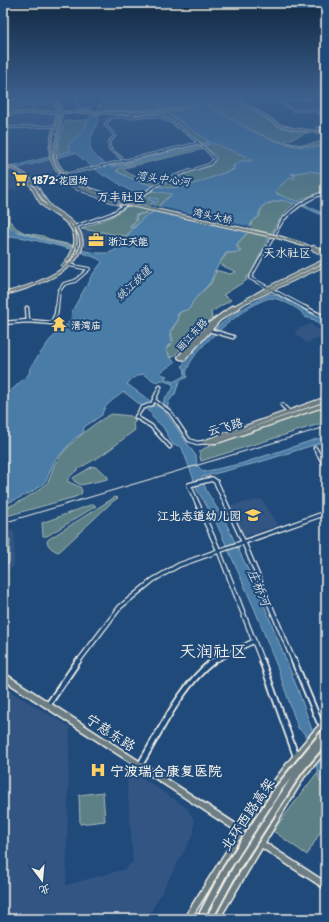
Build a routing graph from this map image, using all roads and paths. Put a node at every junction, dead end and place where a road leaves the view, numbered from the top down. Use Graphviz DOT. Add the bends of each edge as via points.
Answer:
graph roads {
  1 [pos="51,140"];
  2 [pos="56,140"];
  3 [pos="111,140"];
  4 [pos="193,140"];
  5 [pos="199,144"];
  6 [pos="125,161"];
  7 [pos="3,166"];
  8 [pos="61,175"];
  9 [pos="66,175"];
  10 [pos="32,182"];
  11 [pos="326,192"];
  12 [pos="118,201"];
  13 [pos="74,227"];
  14 [pos="278,236"];
  15 [pos="326,252"];
  16 [pos="76,253"];
  17 [pos="326,255"];
  18 [pos="326,260"];
  19 [pos="326,264"];
  20 [pos="69,265"];
  21 [pos="251,277"];
  22 [pos="255,277"];
  23 [pos="270,289"];
  24 [pos="3,293"];
  25 [pos="28,308"];
  26 [pos="326,318"];
  27 [pos="28,321"];
  28 [pos="3,323"];
  29 [pos="207,329"];
  30 [pos="233,337"];
  31 [pos="160,387"];
  32 [pos="326,399"];
  33 [pos="154,400"];
  34 [pos="326,404"];
  35 [pos="282,405"];
  36 [pos="289,412"];
  37 [pos="205,442"];
  38 [pos="170,447"];
  39 [pos="315,448"];
  40 [pos="326,467"];
  41 [pos="326,513"];
  42 [pos="242,543"];
  43 [pos="219,551"];
  44 [pos="254,641"];
  45 [pos="3,676"];
  46 [pos="48,706"];
  47 [pos="323,726"];
  48 [pos="326,739"];
  49 [pos="326,747"];
  50 [pos="296,756"];
  51 [pos="140,765"];
  52 [pos="243,831"];
  53 [pos="260,844"];
  54 [pos="326,886"];
  55 [pos="187,919"];
  56 [pos="200,919"];
  57 [pos="209,919"];
  58 [pos="216,919"];
  1 -- 8 [label="main road" via="48,151 50,161"];
  2 -- 9 [label="main road" via="54,151 56,161"];
  3 -- 6 [label="street" via="110,148"];
  4 -- 5 [label="street"];
  5 -- 6 [label="street"];
  5 -- 13 [label="street" via="213,156 210,164 173,176 111,214"];
  6 -- 9 [label="street"];
  7 -- 10 [label="main road"];
  8 -- 9 [label="street" via="73,186 91,195 115,203 129,202 95,191"];
  8 -- 10 [label="street"];
  8 -- 12 [label="main road" via="77,187"];
  9 -- 12 [label="main road" via="80,185"];
  10 -- 13 [label="main road" via="43,205"];
  11 -- 21 [label="street" via="302,202 282,221"];
  12 -- 14 [label="main road, 湾头大桥, bridge"];
  13 -- 16 [label="main road" via="78,249"];
  14 -- 15 [label="main road"];
  14 -- 17 [label="main road"];
  16 -- 20 [label="main road"];
  16 -- 24 [label="main road" via="65,265 44,279"];
  18 -- 23 [label="main road, 丽江东路"];
  19 -- 23 [label="main road, 丽江东路"];
  20 -- 24 [label="main road" via="52,277 26,289"];
  20 -- 27 [label="street" via="89,269 75,281 64,284 59,291 52,323"];
  21 -- 22 [label="street"];
  21 -- 23 [label="street"];
  23 -- 26 [label="street"];
  23 -- 29 [label="main road, 丽江东路" via="232,308"];
  25 -- 27 [label="street"];
  27 -- 28 [label="street"];
  29 -- 29 [label="main road, 丽江东路" via="180,357 184,358"];
  29 -- 30 [label="street"];
  31 -- 33 [label="street"];
  32 -- 36 [label="main road, 云飞路"];
  33 -- 37 [label="street" via="162,404 190,440 197,443"];
  33 -- 38 [label="street" via="152,404 142,408 136,417 159,432"];
  34 -- 37 [label="main road, 云飞路" via="218,441"];
  35 -- 36 [label="street"];
  36 -- 37 [label="main road, 云飞路"];
  39 -- 40 [label="street"];
  41 -- 42 [label="street"];
  42 -- 43 [label="street"];
  42 -- 43 [label="street" via="216,482 212,479 189,485"];
  42 -- 47 [label="street"];
  43 -- 44 [label="street"];
  43 -- 46 [label="street" via="166,572 139,590 120,607"];
  44 -- 50 [label="street"];
  44 -- 51 [label="street" via="216,659 199,672"];
  45 -- 46 [label="main road, 宁慈东路"];
  46 -- 51 [label="main road, 宁慈东路"];
  47 -- 50 [label="main road"];
  47 -- 56 [label="highway, 北环西路高架, bridge" via="278,789 225,871"];
  48 -- 57 [label="highway, 北环西路高架, bridge" via="299,771 237,867"];
  49 -- 53 [label="main road" via="302,775"];
  50 -- 52 [label="main road"];
  51 -- 52 [label="main road, 宁慈东路"];
  52 -- 53 [label="main road, 宁慈东路"];
  52 -- 55 [label="main road"];
  53 -- 54 [label="main road, 宁慈东路"];
  53 -- 58 [label="main road"];
}
